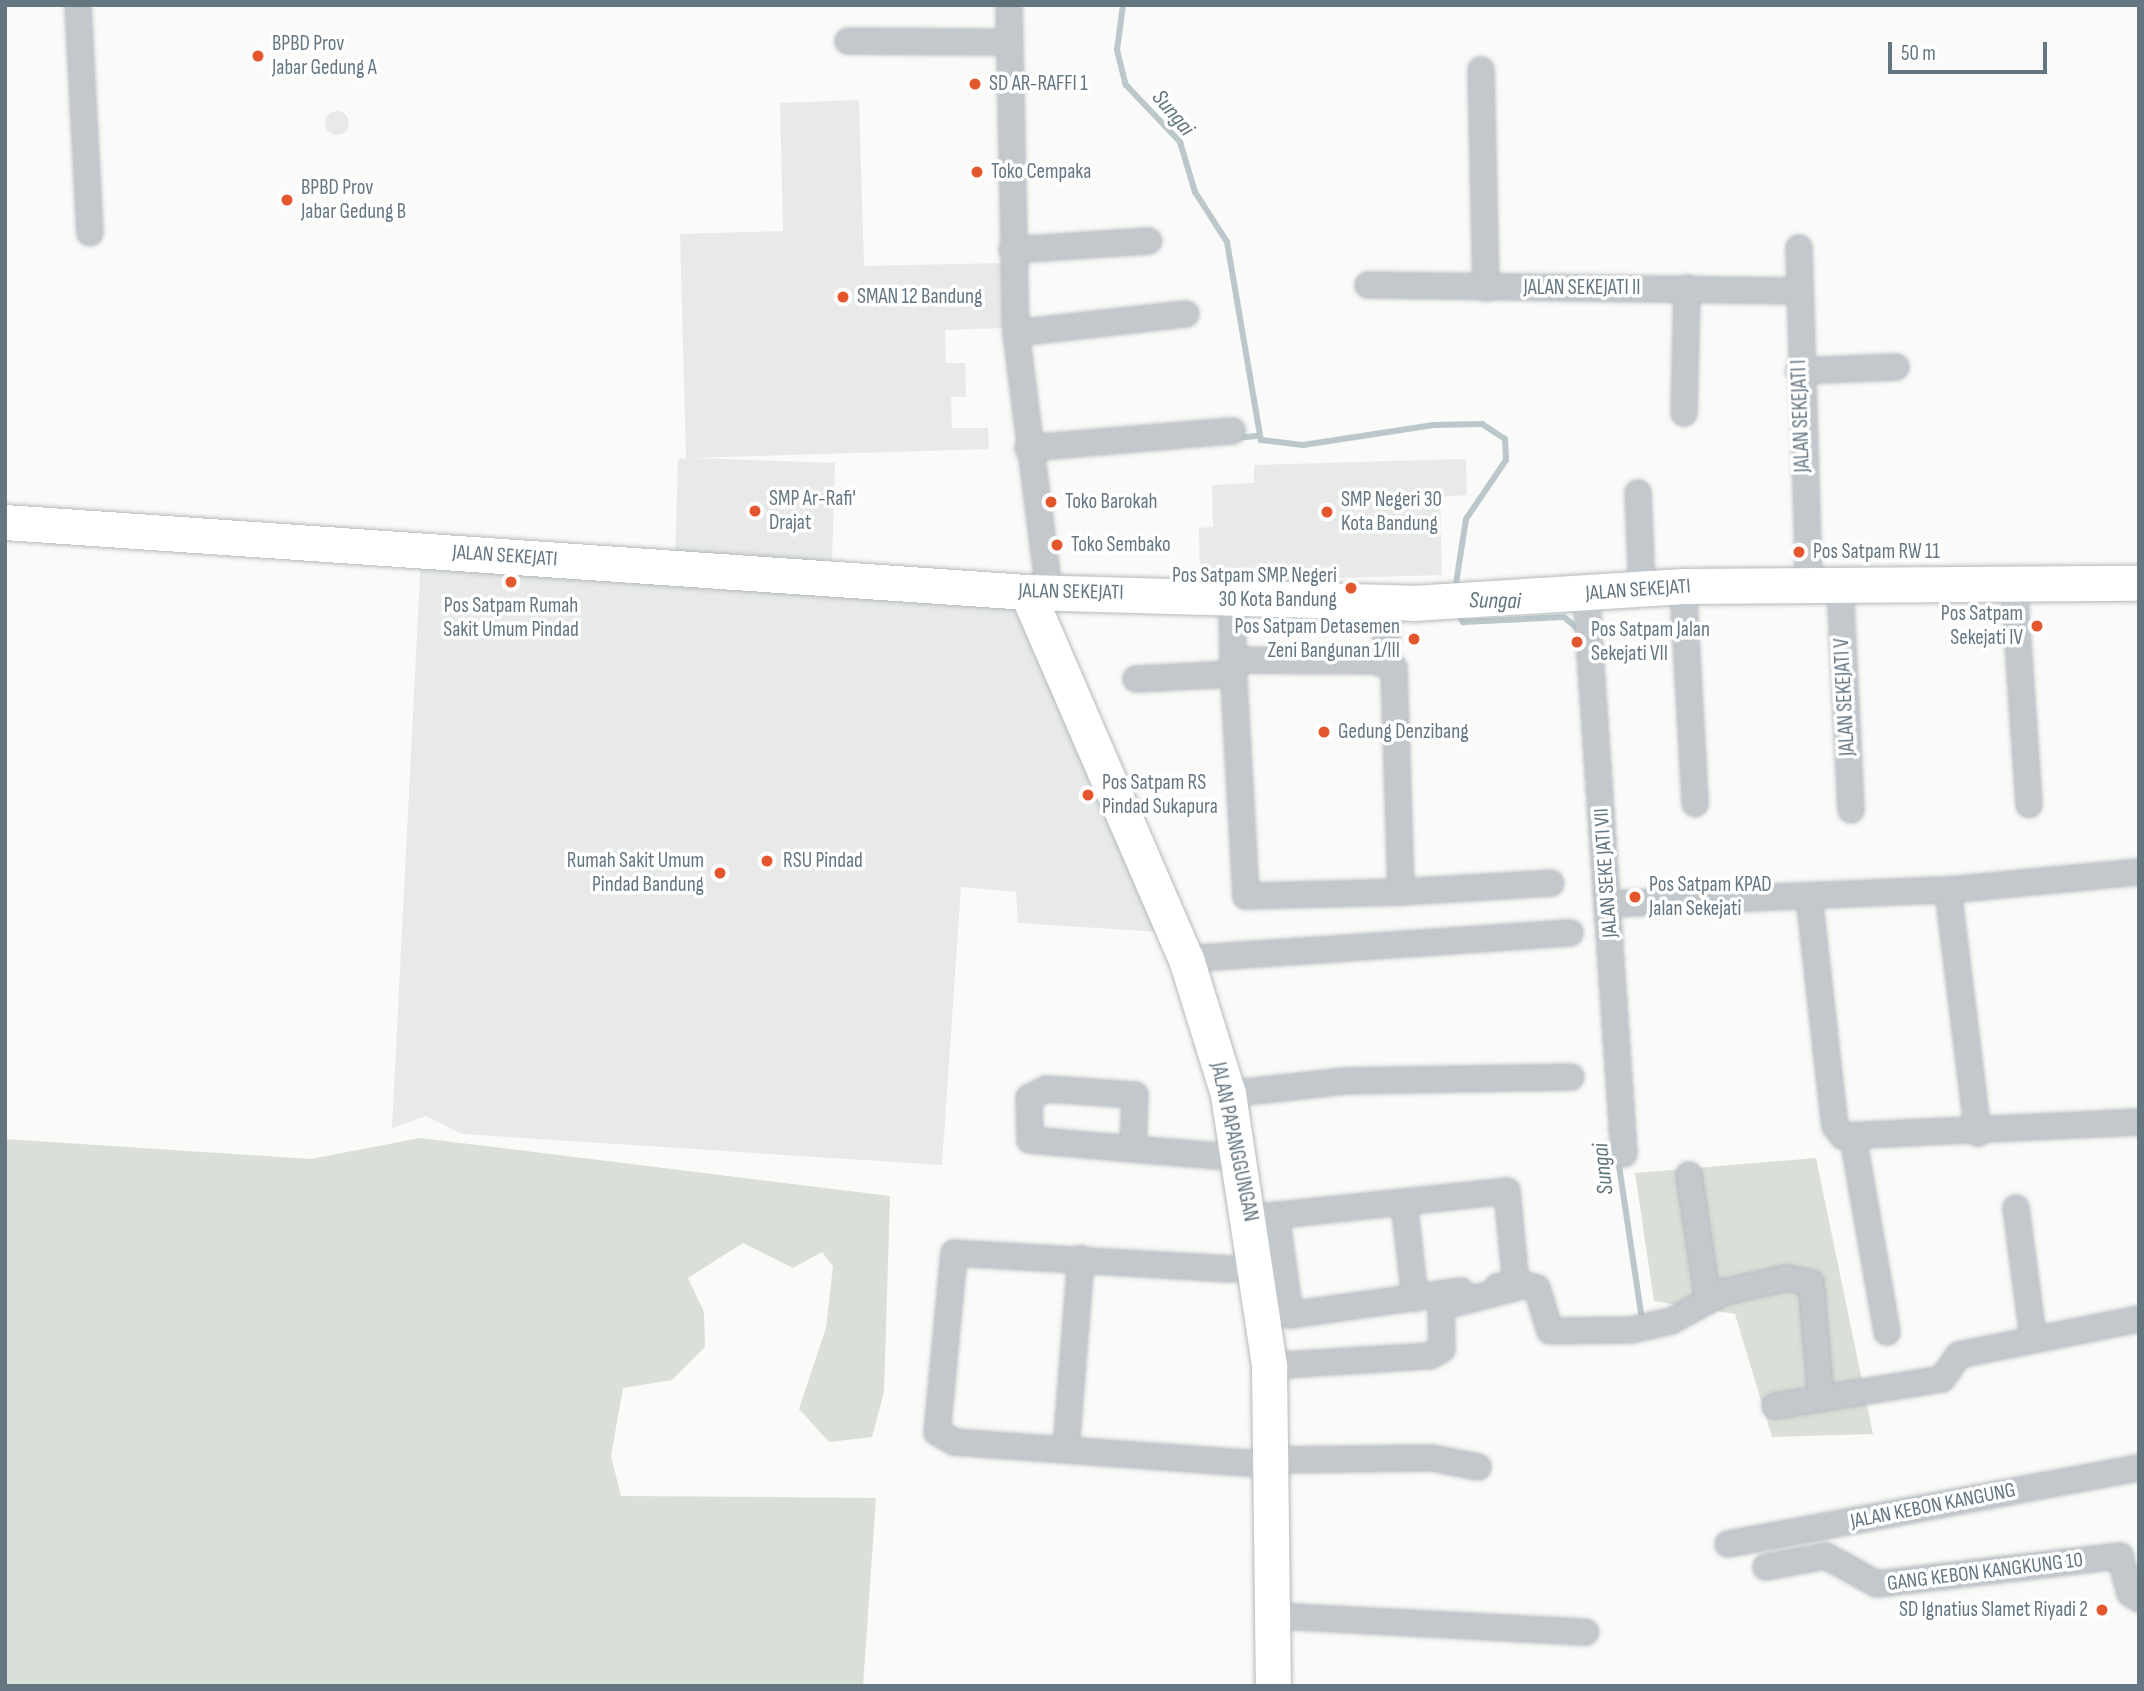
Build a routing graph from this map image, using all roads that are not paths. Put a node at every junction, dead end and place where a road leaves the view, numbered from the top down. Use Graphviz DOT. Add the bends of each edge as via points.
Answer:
graph roads {
  1 [pos="78,5"];
  2 [pos="1009,5"];
  3 [pos="848,41"];
  4 [pos="1006,42"];
  5 [pos="1481,70"];
  6 [pos="90,233"];
  7 [pos="1149,241"];
  8 [pos="1800,248"];
  9 [pos="1012,250"];
  10 [pos="1368,285"];
  11 [pos="1486,288"];
  12 [pos="1687,288"];
  13 [pos="1796,292"];
  14 [pos="1186,314"];
  15 [pos="1016,332"];
  16 [pos="1896,367"];
  17 [pos="1799,371"];
  18 [pos="1684,413"];
  19 [pos="1233,431"];
  20 [pos="1028,448"];
  21 [pos="1638,493"];
  22 [pos="5,522"];
  23 [pos="2139,583"];
  24 [pos="2014,584"];
  25 [pos="1825,585"];
  26 [pos="1683,586"];
  27 [pos="1642,588"];
  28 [pos="1038,592"];
  29 [pos="1586,593"];
  30 [pos="1232,595"];
  31 [pos="1387,602"];
  32 [pos="1386,662"];
  33 [pos="1233,667"];
  34 [pos="1136,679"];
  35 [pos="1695,804"];
  36 [pos="2029,804"];
  37 [pos="1851,810"];
  38 [pos="2139,872"];
  39 [pos="1551,883"];
  40 [pos="1948,890"];
  41 [pos="1401,892"];
  42 [pos="1810,896"];
  43 [pos="1609,904"];
  44 [pos="1570,933"];
  45 [pos="1186,959"];
  46 [pos="1571,1077"];
  47 [pos="1228,1094"];
  48 [pos="2139,1122"];
  49 [pos="1978,1133"];
  50 [pos="1853,1137"];
  51 [pos="1133,1149"];
  52 [pos="1624,1154"];
  53 [pos="1217,1156"];
  54 [pos="1689,1175"];
  55 [pos="1404,1202"];
  56 [pos="2016,1208"];
  57 [pos="1263,1217"];
  58 [pos="1081,1259"];
  59 [pos="1231,1269"];
  60 [pos="1415,1298"];
  61 [pos="1708,1301"];
  62 [pos="2139,1319"];
  63 [pos="1887,1332"];
  64 [pos="2033,1337"];
  65 [pos="1269,1366"];
  66 [pos="1821,1397"];
  67 [pos="1775,1406"];
  68 [pos="1066,1449"];
  69 [pos="1275,1462"];
  70 [pos="1478,1467"];
  71 [pos="2139,1468"];
  72 [pos="1728,1544"];
  73 [pos="1766,1567"];
  74 [pos="2139,1599"];
  75 [pos="1276,1616"];
  76 [pos="1586,1632"];
  77 [pos="1273,1686"];
  1 -- 6 [label="street"];
  2 -- 4 [label="street"];
  3 -- 4 [label="street"];
  4 -- 9 [label="street"];
  5 -- 11 [label="street"];
  7 -- 9 [label="street"];
  8 -- 13 [label="street, JALAN SEKEJATI I"];
  9 -- 15 [label="street"];
  10 -- 11 [label="street, JALAN SEKEJATI II"];
  11 -- 12 [label="street, JALAN SEKEJATI II"];
  12 -- 13 [label="street, JALAN SEKEJATI II"];
  12 -- 18 [label="street"];
  13 -- 17 [label="street, JALAN SEKEJATI I"];
  14 -- 15 [label="street"];
  15 -- 20 [label="street"];
  16 -- 17 [label="street"];
  17 -- 25 [label="street, JALAN SEKEJATI I"];
  19 -- 20 [label="street"];
  20 -- 28 [label="street"];
  21 -- 27 [label="street"];
  22 -- 28 [label="street, JALAN SEKEJATI"];
  23 -- 24 [label="street, JALAN SEKEJATI"];
  24 -- 25 [label="street, JALAN SEKEJATI"];
  24 -- 36 [label="street"];
  25 -- 26 [label="street, JALAN SEKEJATI"];
  25 -- 37 [label="street, JALAN SEKEJATI V"];
  26 -- 27 [label="street, JALAN SEKEJATI"];
  26 -- 35 [label="street"];
  27 -- 29 [label="street, JALAN SEKEJATI"];
  28 -- 30 [label="street, JALAN SEKEJATI"];
  28 -- 45 [label="street, JALAN PAPANGGUNGAN"];
  29 -- 31 [label="street, JALAN SEKEJATI"];
  29 -- 43 [label="street, JALAN SEKE JATI VII"];
  30 -- 31 [label="street, JALAN SEKEJATI"];
  30 -- 33 [label="street"];
  31 -- 32 [label="street"];
  32 -- 33 [label="street"];
  32 -- 41 [label="street" via="1399,677"];
  33 -- 34 [label="street"];
  33 -- 41 [label="street" via="1246,896"];
  38 -- 40 [label="street"];
  39 -- 41 [label="street"];
  40 -- 42 [label="street"];
  40 -- 49 [label="street"];
  42 -- 43 [label="street"];
  42 -- 50 [label="street" via="1835,1126"];
  43 -- 52 [label="street, JALAN SEKE JATI VII"];
  44 -- 45 [label="street"];
  45 -- 47 [label="street, JALAN PAPANGGUNGAN"];
  46 -- 47 [label="street" via="1345,1081"];
  47 -- 57 [label="street, JALAN PAPANGGUNGAN"];
  48 -- 49 [label="street"];
  49 -- 50 [label="street"];
  50 -- 63 [label="street"];
  51 -- 51 [label="street" via="1030,1140 1029,1098 1046,1089 1135,1096"];
  51 -- 53 [label="street"];
  54 -- 61 [label="street"];
  55 -- 57 [label="street"];
  55 -- 60 [label="street"];
  55 -- 60 [label="street" via="1507,1191 1516,1284"];
  56 -- 64 [label="street"];
  57 -- 60 [label="street" via="1290,1315"];
  57 -- 65 [label="street, JALAN PAPANGGUNGAN"];
  58 -- 59 [label="street"];
  58 -- 68 [label="street"];
  58 -- 68 [label="street" via="951,1255 937,1425 941,1439 954,1442"];
  61 -- 65 [label="street" via="1671,1321 1631,1331 1556,1332 1545,1326 1534,1283 1441,1307 1442,1349 1430,1356"];
  61 -- 66 [label="street" via="1772,1279 1811,1283"];
  62 -- 64 [label="street"];
  64 -- 66 [label="street" via="1959,1355 1942,1379"];
  65 -- 69 [label="street, JALAN PAPANGGUNGAN"];
  66 -- 67 [label="street"];
  68 -- 69 [label="street"];
  69 -- 70 [label="street" via="1432,1458"];
  69 -- 75 [label="street, JALAN PAPANGGUNGAN"];
  71 -- 72 [label="street, JALAN KEBON KANGUNG"];
  73 -- 74 [label="street, GANG KEBON KANGKUNG 10" via="1826,1556 1877,1584 2120,1556 2130,1593"];
  75 -- 76 [label="street"];
  75 -- 77 [label="street, JALAN PAPANGGUNGAN"];
}
